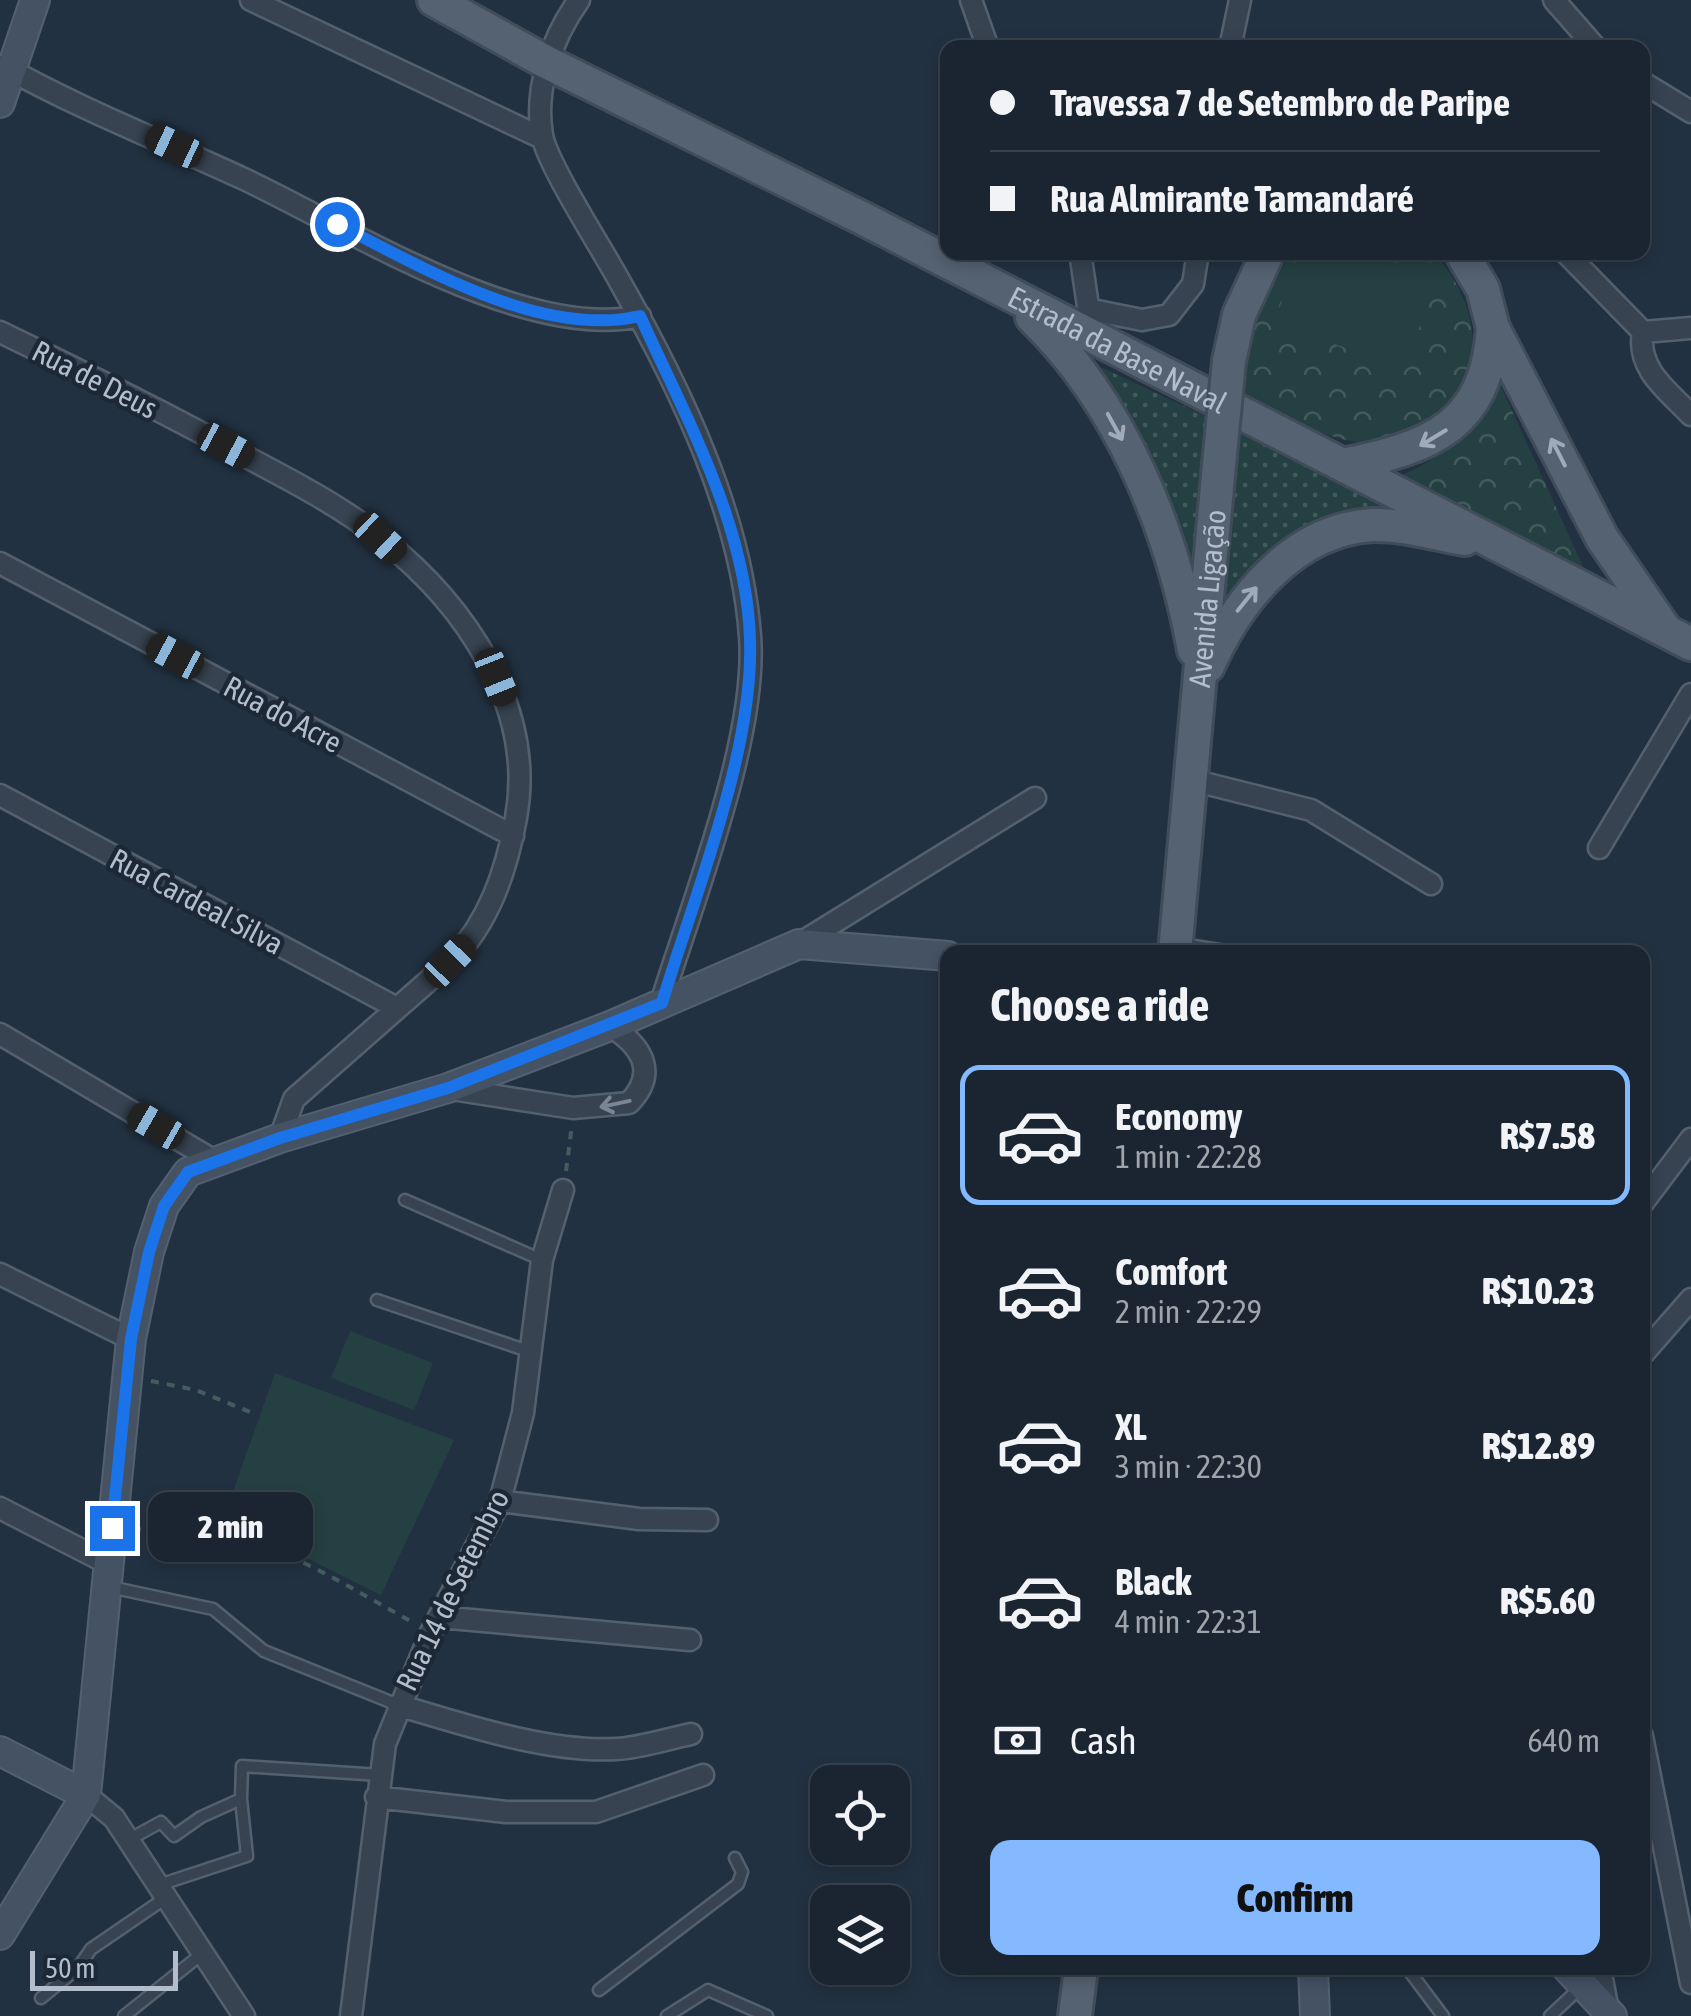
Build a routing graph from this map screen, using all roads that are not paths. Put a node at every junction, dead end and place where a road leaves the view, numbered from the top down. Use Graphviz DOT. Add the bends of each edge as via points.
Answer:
graph roads {
  1 [pos="34,0"];
  2 [pos="251,0"];
  3 [pos="579,0"];
  4 [pos="971,0"];
  5 [pos="1240,0"];
  6 [pos="1554,0"];
  7 [pos="447,4"];
  8 [pos="985,40"];
  9 [pos="1232,40"];
  10 [pos="1589,40"];
  11 [pos="546,62"];
  12 [pos="6,68"];
  13 [pos="1650,87"];
  14 [pos="0,103"];
  15 [pos="1691,112"];
  16 [pos="542,138"];
  17 [pos="1081,260"];
  18 [pos="1197,260"];
  19 [pos="1264,260"];
  20 [pos="1466,260"];
  21 [pos="1572,260"];
  22 [pos="1011,297"];
  23 [pos="640,316"];
  24 [pos="1493,328"];
  25 [pos="1691,328"];
  26 [pos="1093,330"];
  27 [pos="0,332"];
  28 [pos="1643,332"];
  29 [pos="1083,374"];
  30 [pos="1691,415"];
  31 [pos="1343,465"];
  32 [pos="1504,550"];
  33 [pos="0,563"];
  34 [pos="1679,638"];
  35 [pos="1200,684"];
  36 [pos="1691,694"];
  37 [pos="1192,780"];
  38 [pos="0,795"];
  39 [pos="1035,798"];
  40 [pos="513,836"];
  41 [pos="1599,848"];
  42 [pos="1431,884"];
  43 [pos="799,944"];
  44 [pos="1176,945"];
  45 [pos="940,955"];
  46 [pos="662,1003"];
  47 [pos="394,1007"];
  48 [pos="610,1026"];
  49 [pos="0,1034"];
  50 [pos="448,1088"];
  51 [pos="280,1138"];
  52 [pos="1691,1139"];
  53 [pos="218,1163"];
  54 [pos="563,1190"];
  55 [pos="1650,1193"];
  56 [pos="405,1200"];
  57 [pos="542,1260"];
  58 [pos="0,1274"];
  59 [pos="1691,1299"];
  60 [pos="377,1300"];
  61 [pos="131,1339"];
  62 [pos="1650,1346"];
  63 [pos="532,1352"];
  64 [pos="500,1500"];
  65 [pos="0,1508"];
  66 [pos="708,1520"];
  67 [pos="110,1576"];
  68 [pos="435,1625"];
  69 [pos="690,1640"];
  70 [pos="398,1705"];
  71 [pos="691,1734"];
  72 [pos="0,1751"];
  73 [pos="380,1775"];
  74 [pos="703,1775"];
  75 [pos="1650,1776"];
  76 [pos="86,1795"];
  77 [pos="376,1797"];
  78 [pos="241,1799"];
  79 [pos="130,1840"];
  80 [pos="734,1858"];
  81 [pos="163,1891"];
  82 [pos="0,1935"];
  83 [pos="203,1953"];
  84 [pos="1079,1975"];
  85 [pos="1313,1975"];
  86 [pos="1412,1975"];
  87 [pos="1581,1975"];
  88 [pos="1584,1975"];
  89 [pos="1691,1983"];
  90 [pos="599,1990"];
  91 [pos="41,1998"];
  92 [pos="1610,2014"];
  93 [pos="124,2016"];
  94 [pos="244,2016"];
  95 [pos="351,2016"];
  96 [pos="667,2016"];
  97 [pos="767,2016"];
  98 [pos="1075,2016"];
  99 [pos="1307,2016"];
  100 [pos="1315,2016"];
  101 [pos="1443,2016"];
  102 [pos="1550,2016"];
  1 -- 12 [label="main road"];
  2 -- 16 [label="street"];
  3 -- 11 [label="street"];
  4 -- 8 [label="street"];
  5 -- 9 [label="street"];
  6 -- 10 [label="street"];
  7 -- 11 [label="main road, Estrada da Base Naval"];
  11 -- 16 [label="street"];
  11 -- 22 [label="main road, Estrada da Base Naval"];
  12 -- 14 [label="main road"];
  12 -- 23 [label="street" via="436,274 570,320 610,323"];
  13 -- 15 [label="street"];
  16 -- 23 [label="street"];
  17 -- 26 [label="street"];
  18 -- 26 [label="street" via="1194,284 1169,315"];
  19 -- 35 [label="main road, Avenida Ligação, bridge" via="1239,315 1229,361"];
  20 -- 24 [label="main road"];
  21 -- 28 [label="street"];
  22 -- 26 [label="main road, Estrada da Base Naval"];
  22 -- 29 [label="main road"];
  23 -- 46 [label="street" via="722,506 743,581 750,639 748,693 725,795"];
  24 -- 31 [label="main road, one-way" via="1484,380 1452,426 1424,444"];
  34 -- 24 [label="main road, one-way" via="1602,538"];
  25 -- 28 [label="street"];
  26 -- 29 [label="main road"];
  26 -- 31 [label="main road, Estrada da Base Naval"];
  27 -- 40 [label="street, Rua de Deus" via="289,480 380,538 424,578 480,648 514,719 522,772"];
  28 -- 30 [label="street" via="1643,361"];
  29 -- 35 [label="main road, one-way" via="1125,444 1165,541"];
  31 -- 32 [label="main road, Estrada da Base Naval"];
  32 -- 34 [label="main road, Estrada da Base Naval"];
  35 -- 32 [label="main road, one-way" via="1240,606 1312,544 1374,525"];
  33 -- 40 [label="street, Rua do Acre"];
  35 -- 37 [label="main road, Avenida Ligação"];
  36 -- 41 [label="street"];
  37 -- 42 [label="street" via="1311,810"];
  37 -- 44 [label="main road, Avenida Ligação"];
  38 -- 47 [label="street, Rua Cardeal Silva"];
  39 -- 43 [label="street"];
  40 -- 47 [label="street, Rua de Deus" via="490,906 468,943"];
  43 -- 45 [label="main road"];
  43 -- 46 [label="main road"];
  46 -- 48 [label="main road"];
  47 -- 51 [label="street, Rua de Deus" via="294,1099"];
  48 -- 50 [label="main road"];
  48 -- 50 [label="street, one-way" via="640,1050 646,1078 641,1091 619,1106 573,1108"];
  49 -- 53 [label="street"];
  50 -- 51 [label="main road"];
  51 -- 53 [label="main road"];
  52 -- 55 [label="street"];
  53 -- 61 [label="main road" via="188,1172 164,1206"];
  54 -- 57 [label="street, Rua 14 de Setembro"];
  56 -- 57 [label="lane"];
  57 -- 63 [label="street, Rua 14 de Setembro"];
  58 -- 61 [label="street"];
  59 -- 62 [label="street"];
  60 -- 63 [label="lane"];
  61 -- 67 [label="main road"];
  63 -- 64 [label="street, Rua 14 de Setembro"];
  64 -- 66 [label="street" via="638,1519"];
  64 -- 68 [label="street, Rua 14 de Setembro"];
  65 -- 67 [label="street"];
  67 -- 70 [label="lane" via="214,1609 264,1651"];
  67 -- 76 [label="main road"];
  68 -- 69 [label="street"];
  68 -- 70 [label="street, Rua 14 de Setembro"];
  70 -- 71 [label="street" via="471,1727 588,1747 616,1749"];
  70 -- 73 [label="street, Rua 14 de Setembro"];
  72 -- 76 [label="main road"];
  73 -- 77 [label="street, Rua 14 de Setembro"];
  73 -- 78 [label="lane" via="242,1766"];
  74 -- 77 [label="street" via="596,1812 506,1812"];
  75 -- 89 [label="street"];
  76 -- 79 [label="street"];
  76 -- 82 [label="main road"];
  77 -- 95 [label="street, Rua 14 de Setembro"];
  78 -- 79 [label="lane" via="174,1836 160,1822"];
  78 -- 81 [label="lane" via="247,1856"];
  79 -- 81 [label="street"];
  80 -- 90 [label="lane" via="742,1872 738,1884"];
  81 -- 83 [label="street"];
  81 -- 91 [label="lane"];
  83 -- 93 [label="lane"];
  83 -- 94 [label="street"];
  84 -- 98 [label="main road"];
  85 -- 100 [label="main road"];
  86 -- 101 [label="lane"];
  87 -- 102 [label="lane"];
  88 -- 92 [label="main road"];
  96 -- 97 [label="lane" via="708,1990"];
  99 -- 100 [label="street"];
}
